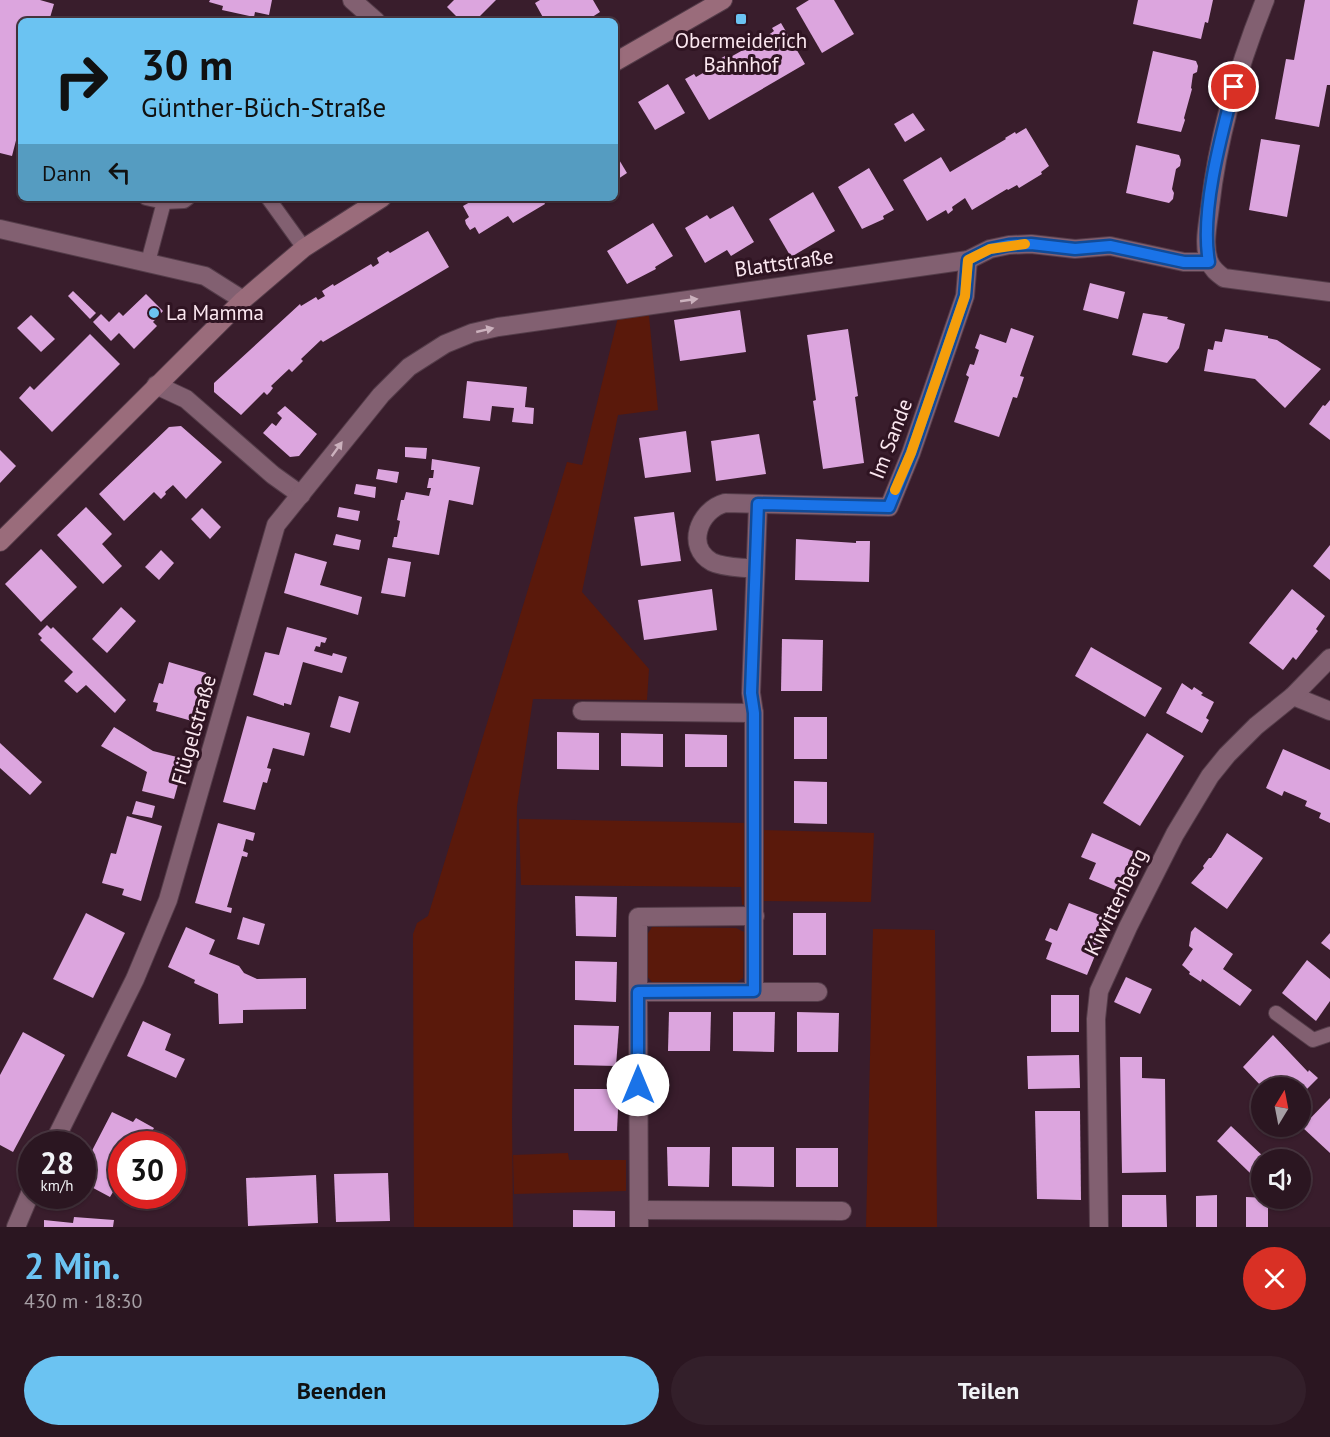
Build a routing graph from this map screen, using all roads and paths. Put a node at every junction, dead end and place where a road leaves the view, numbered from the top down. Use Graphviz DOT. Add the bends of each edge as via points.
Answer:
graph roads {
  1 [pos="352,0"];
  2 [pos="723,0"];
  3 [pos="1265,0"];
  4 [pos="373,18"];
  5 [pos="618,60"];
  6 [pos="160,201"];
  7 [pos="184,201"];
  8 [pos="270,201"];
  9 [pos="377,201"];
  10 [pos="164,202"];
  11 [pos="0,229"];
  12 [pos="304,248"];
  13 [pos="968,260"];
  14 [pos="148,262"];
  15 [pos="1209,262"];
  16 [pos="1330,292"];
  17 [pos="243,300"];
  18 [pos="156,385"];
  19 [pos="301,495"];
  20 [pos="758,504"];
  21 [pos="0,542"];
  22 [pos="755,568"];
  23 [pos="1330,658"];
  24 [pos="1293,696"];
  25 [pos="582,711"];
  26 [pos="1330,711"];
  27 [pos="754,713"];
  28 [pos="754,916"];
  29 [pos="754,991"];
  30 [pos="638,992"];
  31 [pos="818,992"];
  32 [pos="1276,1013"];
  33 [pos="1330,1034"];
  34 [pos="59,1131"];
  35 [pos="24,1209"];
  36 [pos="842,1211"];
  37 [pos="639,1218"];
  38 [pos="16,1227"];
  39 [pos="1099,1227"];
  1 -- 4 [label="street"];
  2 -- 5 [label="main road"];
  3 -- 15 [label="street" via="1222,132 1207,228"];
  6 -- 10 [label="lane"];
  7 -- 10 [label="lane"];
  8 -- 12 [label="lane"];
  9 -- 12 [label="main road"];
  10 -- 14 [label="lane"];
  11 -- 14 [label="street"];
  12 -- 17 [label="main road"];
  13 -- 15 [label="street, Blattstraße" via="990,249 1031,244 1075,249 1110,246 1184,262"];
  19 -- 13 [label="street, Blattstraße, one-way" via="394,382 419,359 472,333"];
  13 -- 20 [label="street, Im Sande" via="965,296 889,507"];
  14 -- 17 [label="street" via="204,276"];
  15 -- 16 [label="street" via="1214,272 1224,278"];
  17 -- 18 [label="main road"];
  18 -- 19 [label="street" via="186,399"];
  18 -- 21 [label="main road"];
  19 -- 34 [label="street, Flügelstraße" via="273,534 168,900 135,979"];
  20 -- 22 [label="street"];
  20 -- 22 [label="street, Im Sande" via="717,505 701,520 698,536 705,555 715,563"];
  22 -- 27 [label="street" via="751,693"];
  23 -- 24 [label="street, Kiwittenberg"];
  24 -- 26 [label="street"];
  24 -- 39 [label="street, Kiwittenberg" via="1256,726 1210,776 1152,876 1099,991"];
  25 -- 27 [label="street"];
  27 -- 28 [label="street"];
  28 -- 29 [label="street"];
  28 -- 30 [label="street" via="638,917"];
  29 -- 30 [label="street"];
  29 -- 31 [label="street"];
  30 -- 37 [label="street"];
  32 -- 33 [label="lane" via="1312,1040"];
  35 -- 38 [label="street"];
  36 -- 37 [label="street"];
}
